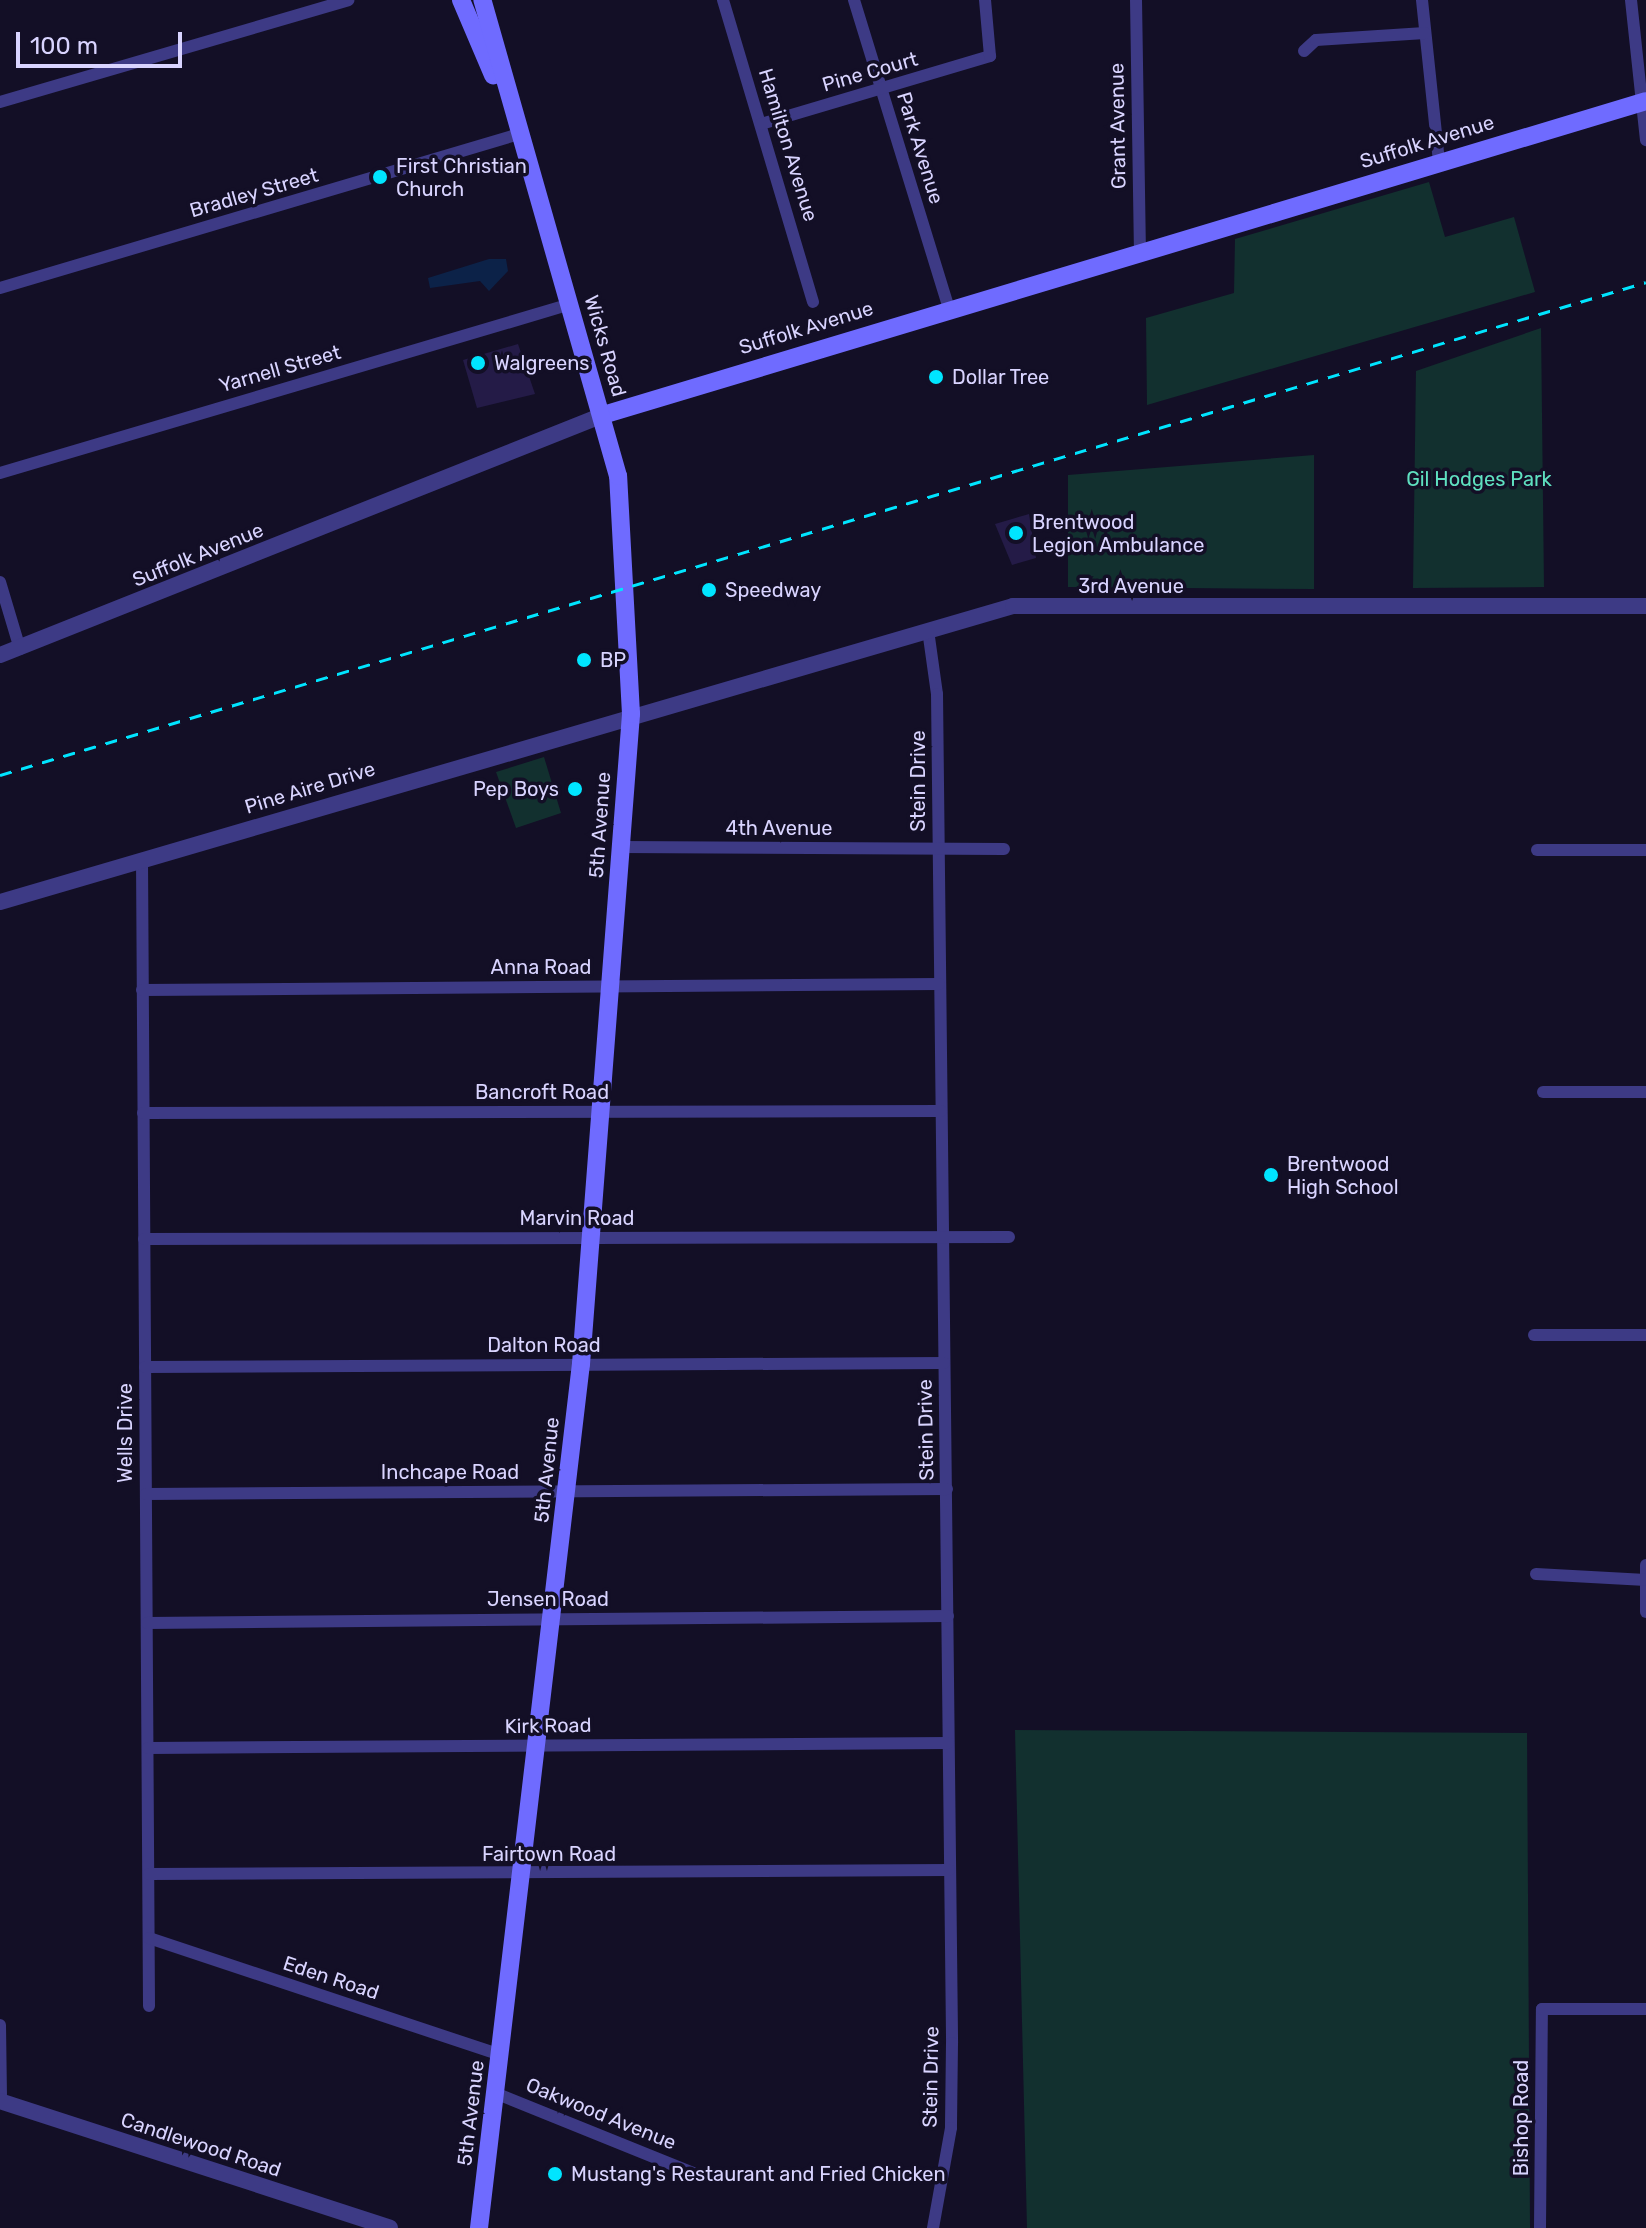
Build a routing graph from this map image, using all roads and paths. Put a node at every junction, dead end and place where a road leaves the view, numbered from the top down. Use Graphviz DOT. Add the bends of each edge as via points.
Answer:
graph roads {
  1 [pos="348,0"];
  2 [pos="461,0"];
  3 [pos="472,0"];
  4 [pos="482,0"];
  5 [pos="723,0"];
  6 [pos="854,0"];
  7 [pos="985,0"];
  8 [pos="1136,0"];
  9 [pos="1422,0"];
  10 [pos="1631,0"];
  11 [pos="1425,33"];
  12 [pos="1640,34"];
  13 [pos="1304,51"];
  14 [pos="497,55"];
  15 [pos="881,90"];
  16 [pos="0,102"];
  17 [pos="1644,102"];
  18 [pos="761,124"];
  19 [pos="519,134"];
  20 [pos="1646,140"];
  21 [pos="1439,161"];
  22 [pos="1140,252"];
  23 [pos="0,288"];
  24 [pos="813,302"];
  25 [pos="571,304"];
  26 [pos="949,308"];
  27 [pos="603,415"];
  28 [pos="0,473"];
  29 [pos="0,582"];
  30 [pos="1646,606"];
  31 [pos="928,630"];
  32 [pos="20,649"];
  33 [pos="0,655"];
  34 [pos="631,714"];
  35 [pos="620,847"];
  36 [pos="938,849"];
  37 [pos="1004,849"];
  38 [pos="1537,850"];
  39 [pos="1646,850"];
  40 [pos="142,859"];
  41 [pos="0,902"];
  42 [pos="939,984"];
  43 [pos="610,987"];
  44 [pos="142,990"];
  45 [pos="1543,1092"];
  46 [pos="1646,1092"];
  47 [pos="941,1111"];
  48 [pos="603,1112"];
  49 [pos="143,1113"];
  50 [pos="1009,1237"];
  51 [pos="591,1238"];
  52 [pos="943,1238"];
  53 [pos="144,1239"];
  54 [pos="1534,1335"];
  55 [pos="1646,1335"];
  56 [pos="944,1363"];
  57 [pos="581,1364"];
  58 [pos="145,1367"];
  59 [pos="947,1489"];
  60 [pos="567,1491"];
  61 [pos="146,1494"];
  62 [pos="1646,1565"];
  63 [pos="1536,1574"];
  64 [pos="1646,1580"];
  65 [pos="1646,1612"];
  66 [pos="948,1616"];
  67 [pos="552,1619"];
  68 [pos="147,1623"];
  69 [pos="948,1743"];
  70 [pos="537,1746"];
  71 [pos="148,1748"];
  72 [pos="949,1870"];
  73 [pos="149,1874"];
  74 [pos="521,1874"];
  75 [pos="149,1938"];
  76 [pos="149,2006"];
  77 [pos="1646,2009"];
  78 [pos="0,2025"];
  79 [pos="500,2055"];
  80 [pos="495,2093"];
  81 [pos="0,2101"];
  82 [pos="693,2173"];
  83 [pos="390,2228"];
  84 [pos="479,2228"];
  85 [pos="933,2228"];
  86 [pos="1540,2228"];
  1 -- 16 [label="street"];
  2 -- 19 [label="main road"];
  3 -- 14 [label="street"];
  4 -- 14 [label="main road, Wicks Road"];
  5 -- 18 [label="street, Hamilton Avenue"];
  6 -- 15 [label="street, Park Avenue"];
  7 -- 15 [label="street, Pine Court" via="990,56"];
  8 -- 22 [label="street, Grant Avenue"];
  9 -- 11 [label="street"];
  10 -- 12 [label="street"];
  11 -- 13 [label="street" via="1316,40"];
  11 -- 21 [label="street"];
  12 -- 17 [label="street"];
  14 -- 19 [label="main road, Wicks Road"];
  15 -- 18 [label="street, Pine Court"];
  15 -- 26 [label="street, Park Avenue"];
  17 -- 20 [label="street"];
  17 -- 21 [label="main road, Suffolk Avenue"];
  18 -- 24 [label="street, Hamilton Avenue"];
  19 -- 23 [label="street, Bradley Street"];
  19 -- 25 [label="main road, Wicks Road"];
  21 -- 22 [label="main road, Suffolk Avenue"];
  22 -- 26 [label="main road, Suffolk Avenue"];
  25 -- 27 [label="main road, Wicks Road"];
  25 -- 28 [label="street, Yarnell Street"];
  26 -- 27 [label="main road, Suffolk Avenue"];
  27 -- 32 [label="street, Suffolk Avenue"];
  27 -- 34 [label="main road, Wicks Road" via="624,524"];
  29 -- 32 [label="street"];
  30 -- 31 [label="street, 3rd Avenue" via="1013,606"];
  31 -- 34 [label="street, 3rd Avenue"];
  31 -- 36 [label="street, Stein Drive" via="937,694"];
  32 -- 33 [label="street, Suffolk Avenue"];
  34 -- 35 [label="main road, 5th Avenue"];
  34 -- 40 [label="street, Pine Aire Drive"];
  35 -- 36 [label="street, 4th Avenue"];
  35 -- 43 [label="main road, 5th Avenue"];
  36 -- 37 [label="street, 4th Avenue"];
  36 -- 42 [label="street, Stein Drive"];
  38 -- 39 [label="street"];
  40 -- 41 [label="street, Pine Aire Drive"];
  40 -- 44 [label="street, Wells Drive"];
  42 -- 43 [label="street, Anna Road"];
  42 -- 47 [label="street, Stein Drive"];
  43 -- 44 [label="street, Anna Road"];
  43 -- 48 [label="main road, 5th Avenue"];
  44 -- 49 [label="street, Wells Drive"];
  45 -- 46 [label="street"];
  47 -- 48 [label="street, Bancroft Road"];
  47 -- 52 [label="street, Stein Drive"];
  48 -- 49 [label="street, Bancroft Road"];
  48 -- 51 [label="main road, 5th Avenue"];
  49 -- 53 [label="street, Wells Drive"];
  50 -- 52 [label="street, Marvin Road"];
  51 -- 52 [label="street, Marvin Road"];
  51 -- 53 [label="street, Marvin Road"];
  51 -- 57 [label="main road, 5th Avenue"];
  52 -- 56 [label="street, Stein Drive"];
  53 -- 58 [label="street, Wells Drive"];
  54 -- 55 [label="street"];
  56 -- 57 [label="street, Dalton Road"];
  56 -- 59 [label="street, Stein Drive"];
  57 -- 58 [label="street, Dalton Road"];
  57 -- 60 [label="main road, 5th Avenue"];
  58 -- 61 [label="street, Wells Drive"];
  59 -- 60 [label="street, Inchcape Road"];
  59 -- 66 [label="street, Stein Drive"];
  60 -- 61 [label="street, Inchcape Road"];
  60 -- 67 [label="main road, 5th Avenue"];
  61 -- 68 [label="street, Wells Drive"];
  62 -- 64 [label="street"];
  63 -- 64 [label="street"];
  64 -- 65 [label="street"];
  66 -- 67 [label="street, Jensen Road"];
  66 -- 69 [label="street, Stein Drive"];
  67 -- 68 [label="street, Jensen Road"];
  67 -- 70 [label="main road, 5th Avenue"];
  68 -- 71 [label="street, Wells Drive"];
  69 -- 70 [label="street, Kirk Road"];
  69 -- 72 [label="street, Stein Drive"];
  70 -- 71 [label="street, Kirk Road"];
  70 -- 74 [label="main road, 5th Avenue"];
  71 -- 73 [label="street, Wells Drive"];
  72 -- 74 [label="street, Fairtown Road"];
  72 -- 85 [label="street, Stein Drive" via="951,2128"];
  73 -- 74 [label="street, Fairtown Road"];
  73 -- 75 [label="street, Wells Drive"];
  74 -- 79 [label="main road, 5th Avenue"];
  75 -- 76 [label="street, Wells Drive"];
  75 -- 79 [label="street, Eden Road"];
  77 -- 86 [label="street, Bishop Road" via="1542,2009"];
  78 -- 81 [label="street"];
  79 -- 80 [label="main road, 5th Avenue"];
  80 -- 82 [label="street, Oakwood Avenue"];
  80 -- 84 [label="main road, 5th Avenue"];
  81 -- 83 [label="street, Candlewood Road"];
}
